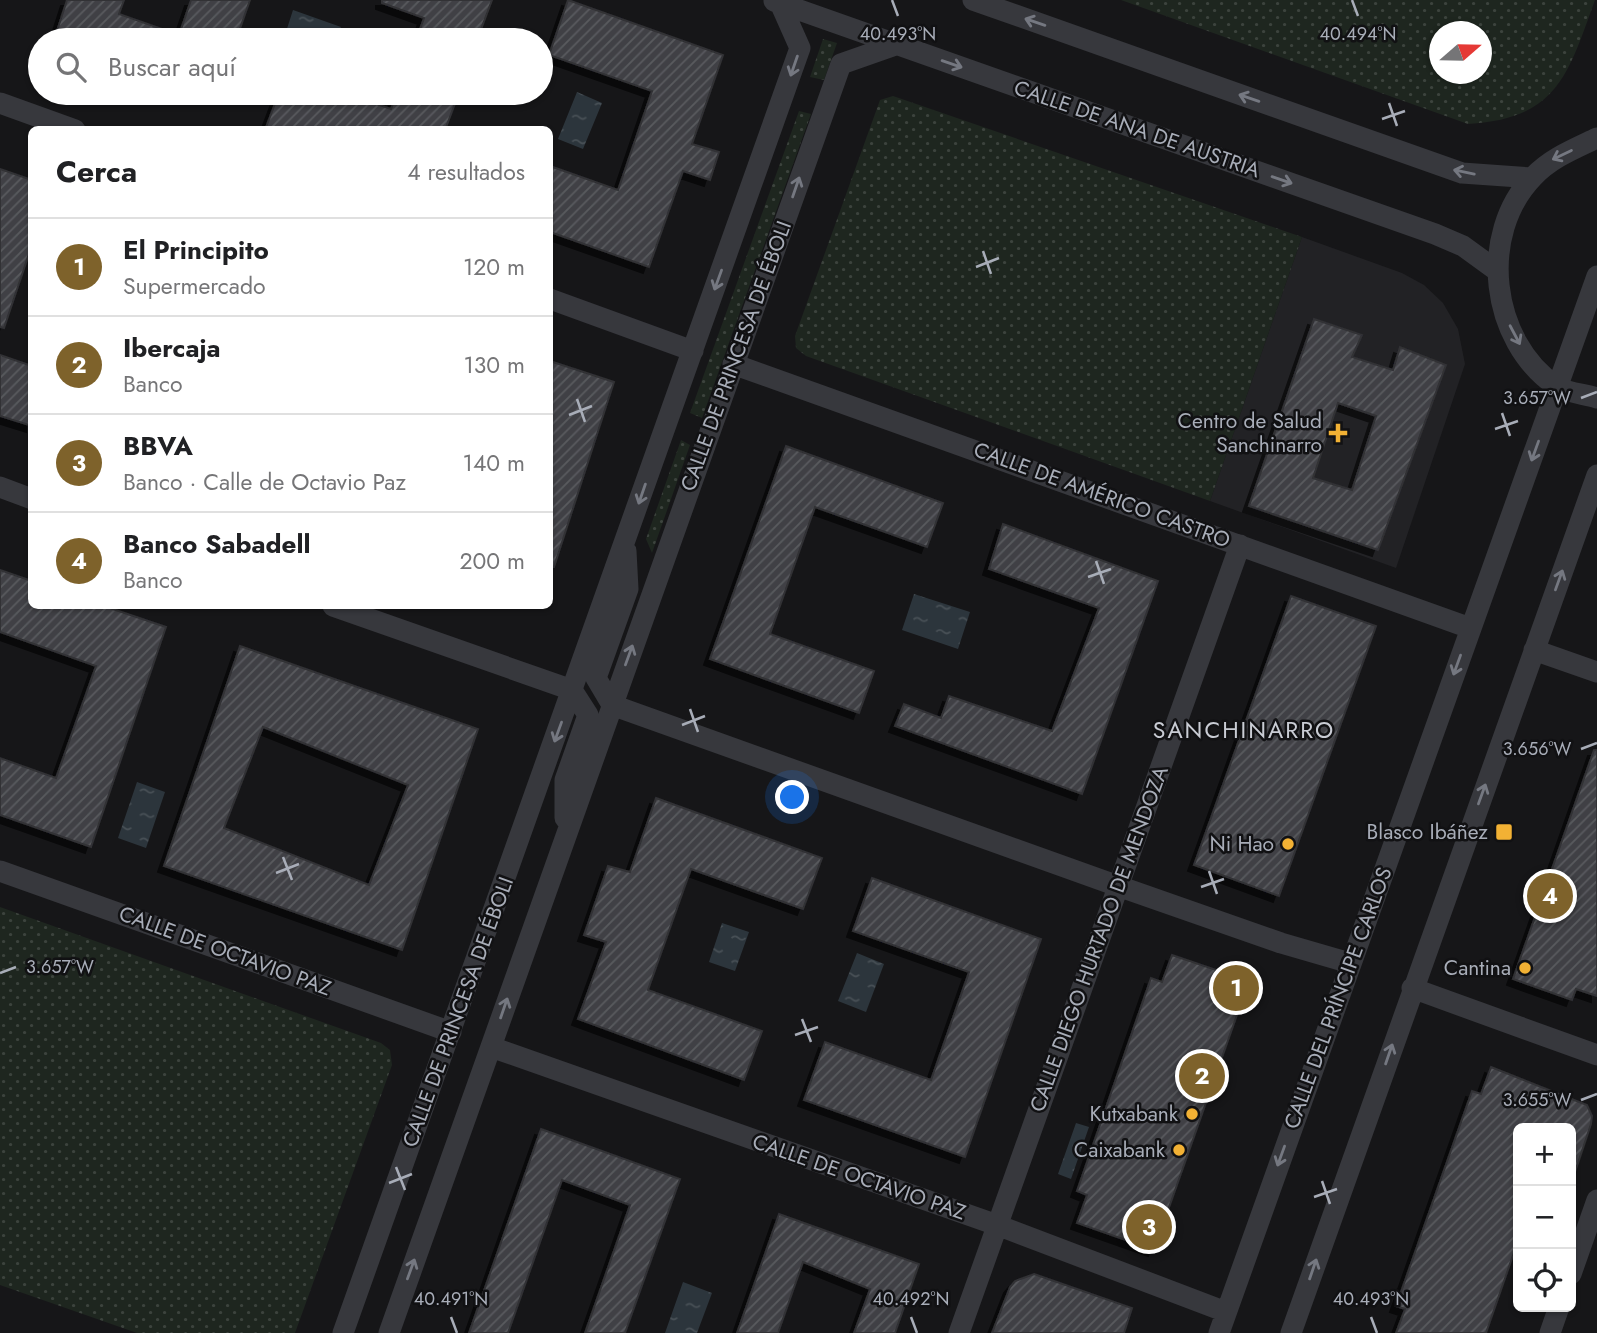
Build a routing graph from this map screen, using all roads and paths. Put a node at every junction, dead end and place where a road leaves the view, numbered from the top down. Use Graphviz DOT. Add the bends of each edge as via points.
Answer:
graph roads {
  1 [pos="973,0"];
  2 [pos="776,1"];
  3 [pos="898,44"];
  4 [pos="0,103"];
  5 [pos="64,126"];
  6 [pos="1597,138"];
  7 [pos="1532,178"];
  8 [pos="1496,270"];
  9 [pos="1597,276"];
  10 [pos="553,300"];
  11 [pos="693,351"];
  12 [pos="733,364"];
  13 [pos="1558,387"];
  14 [pos="1597,398"];
  15 [pos="1597,475"];
  16 [pos="0,488"];
  17 [pos="28,498"];
  18 [pos="625,542"];
  19 [pos="1240,545"];
  20 [pos="342,609"];
  21 [pos="1471,628"];
  22 [pos="1534,650"];
  23 [pos="1597,672"];
  24 [pos="572,690"];
  25 [pos="612,705"];
  26 [pos="564,837"];
  27 [pos="0,871"];
  28 [pos="1118,886"];
  29 [pos="1350,963"];
  30 [pos="1412,988"];
  31 [pos="450,1032"];
  32 [pos="491,1047"];
  33 [pos="1597,1055"];
  34 [pos="1597,1200"];
  35 [pos="997,1226"];
  36 [pos="1576,1260"];
  37 [pos="1226,1312"];
  38 [pos="1557,1312"];
  39 [pos="1294,1332"];
  40 [pos="343,1333"];
  41 [pos="388,1333"];
  42 [pos="959,1333"];
  43 [pos="1219,1333"];
  44 [pos="1550,1333"];
  7 -- 1 [label="street, one-way" via="1462,173"];
  2 -- 3 [label="street, CALLE DE ANA DE AUSTRIA"];
  2 -- 11 [label="street, CALLE DE PRINCESA DE ÉBOLI, one-way" via="800,48"];
  3 -- 8 [label="street, CALLE DE ANA DE AUSTRIA, one-way" via="1435,234 1463,246"];
  12 -- 3 [label="street, CALLE DE PRINCESA DE ÉBOLI, one-way" via="841,64"];
  4 -- 5 [label="street"];
  6 -- 7 [label="street, one-way" via="1552,159"];
  7 -- 8 [label="street" via="1507,222"];
  8 -- 13 [label="street, one-way" via="1510,326 1538,370"];
  9 -- 13 [label="street, CALLE DEL PRÍNCIPE CARLOS"];
  10 -- 11 [label="street"];
  11 -- 18 [label="street, CALLE DE PRINCESA DE ÉBOLI, one-way"];
  12 -- 19 [label="street, CALLE DE AMÉRICO CASTRO"];
  25 -- 12 [label="street, CALLE DE PRINCESA DE ÉBOLI, one-way"];
  13 -- 14 [label="street"];
  13 -- 21 [label="street, CALLE DEL PRÍNCIPE CARLOS, one-way"];
  22 -- 15 [label="street, one-way"];
  16 -- 17 [label="street"];
  18 -- 24 [label="street, CALLE DE PRINCESA DE ÉBOLI"];
  18 -- 25 [label="street, CALLE DE PRINCESA DE ÉBOLI" via="628,589 596,678"];
  19 -- 21 [label="street, CALLE DE AMÉRICO CASTRO"];
  19 -- 28 [label="street, CALLE DIEGO HURTADO DE MENDOZA"];
  20 -- 24 [label="street"];
  21 -- 29 [label="street, CALLE DEL PRÍNCIPE CARLOS, one-way"];
  22 -- 23 [label="street"];
  30 -- 22 [label="street, one-way"];
  24 -- 26 [label="street, CALLE DE PRINCESA DE ÉBOLI" via="588,715 565,780"];
  24 -- 31 [label="street, CALLE DE PRINCESA DE ÉBOLI, one-way"];
  25 -- 26 [label="street, CALLE DE PRINCESA DE ÉBOLI"];
  25 -- 28 [label="street"];
  32 -- 26 [label="street, CALLE DE PRINCESA DE ÉBOLI, one-way"];
  27 -- 31 [label="street, CALLE DE OCTAVIO PAZ"];
  28 -- 29 [label="street"];
  28 -- 35 [label="street, CALLE DIEGO HURTADO DE MENDOZA"];
  29 -- 37 [label="street, CALLE DEL PRÍNCIPE CARLOS, one-way"];
  30 -- 33 [label="street"];
  39 -- 30 [label="street, one-way"];
  31 -- 40 [label="street, CALLE DE PRINCESA DE ÉBOLI"];
  32 -- 35 [label="street, CALLE DE OCTAVIO PAZ"];
  41 -- 32 [label="street, CALLE DE PRINCESA DE ÉBOLI, one-way"];
  34 -- 36 [label="street"];
  35 -- 37 [label="street, CALLE DE OCTAVIO PAZ"];
  35 -- 42 [label="street, CALLE DIEGO HURTADO DE MENDOZA"];
  37 -- 43 [label="street, CALLE DEL PRÍNCIPE CARLOS"];
  38 -- 44 [label="street"];
}
